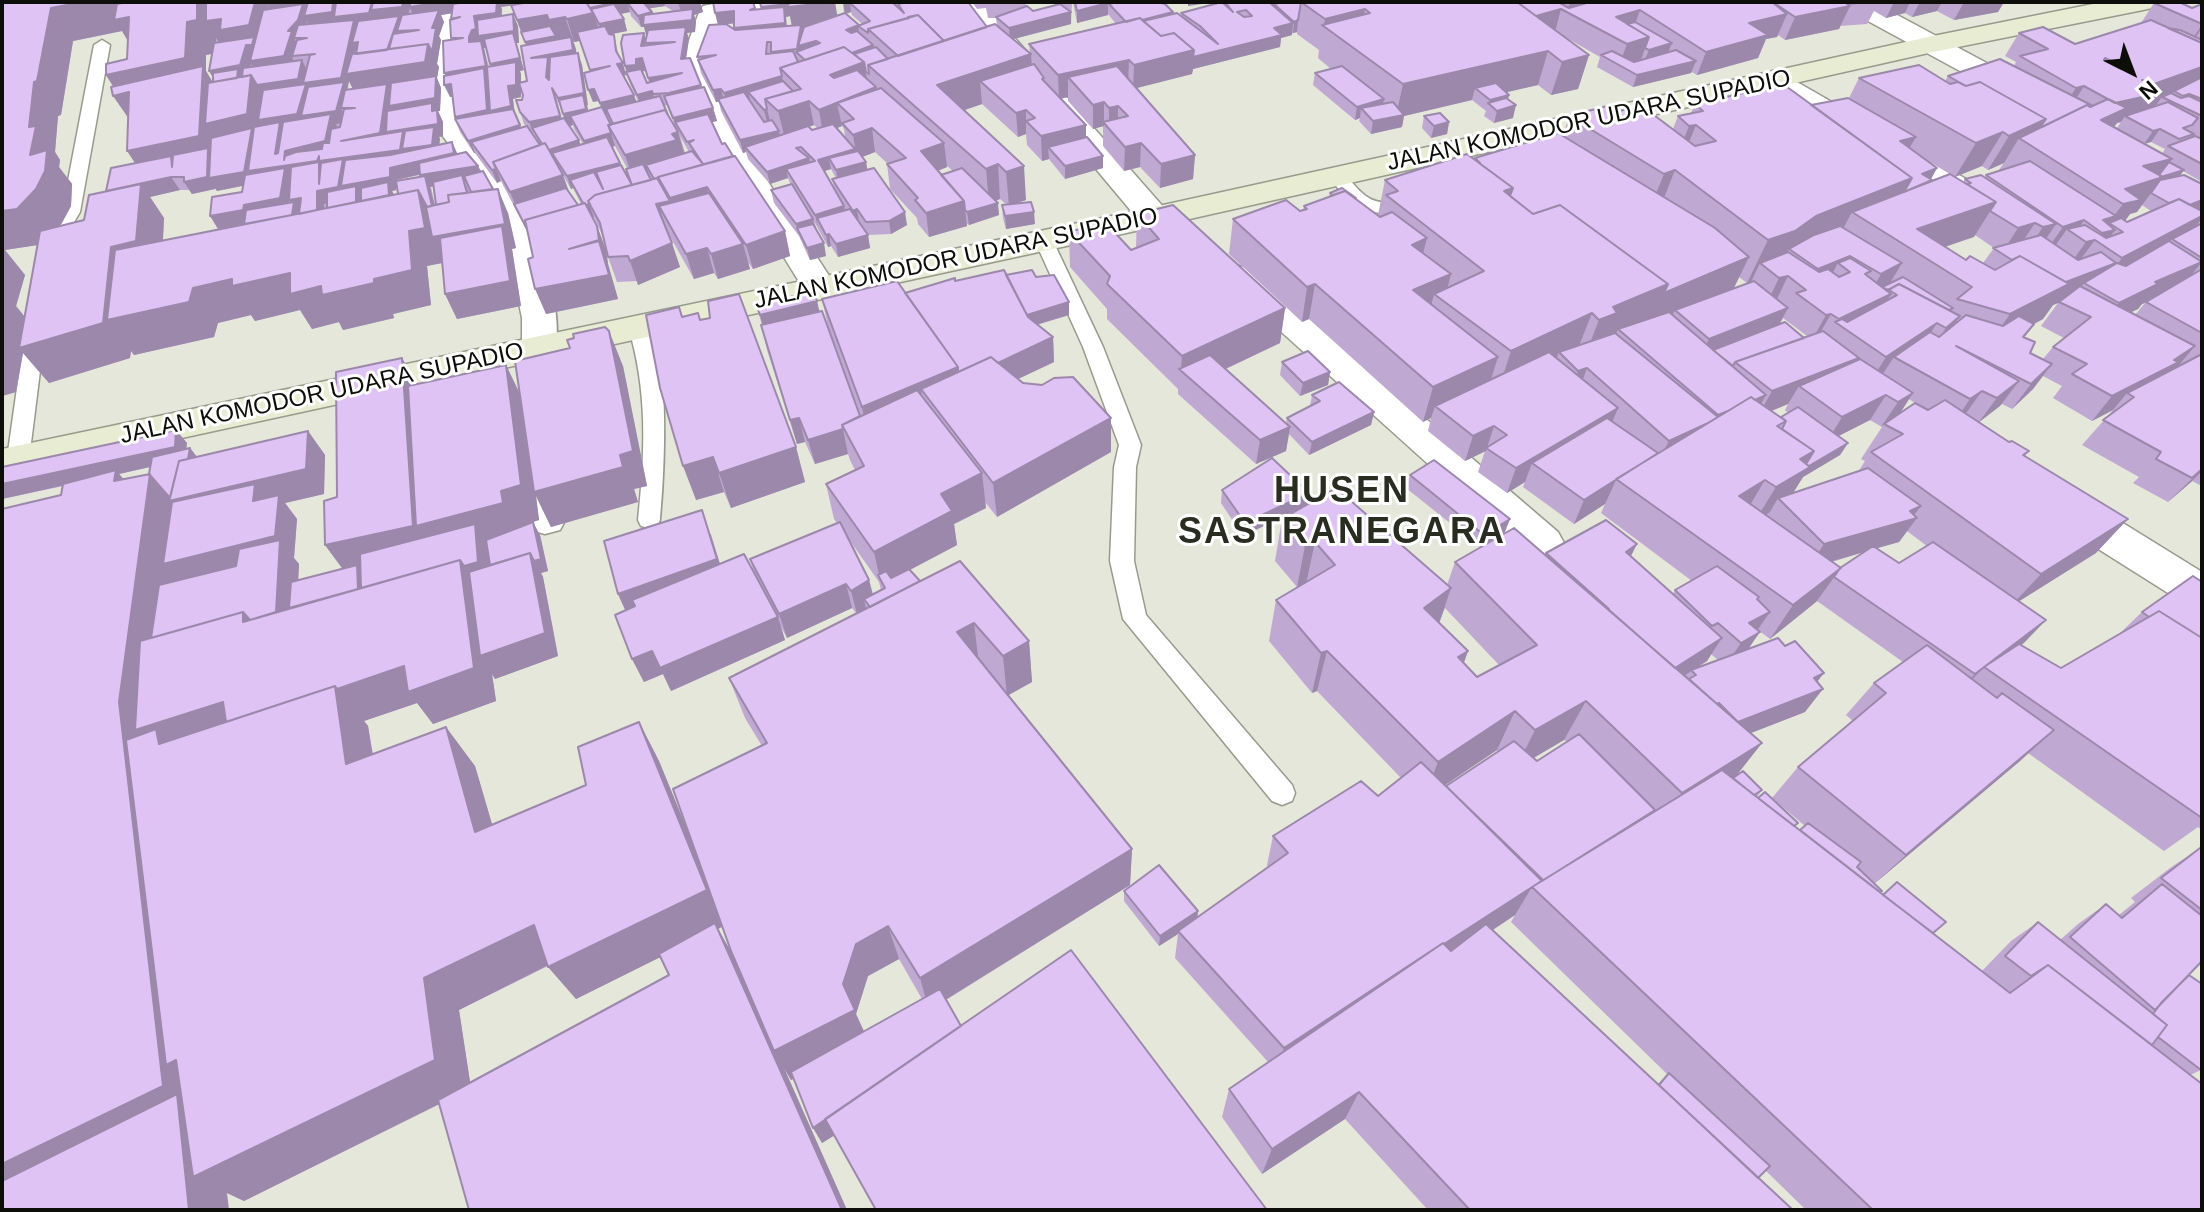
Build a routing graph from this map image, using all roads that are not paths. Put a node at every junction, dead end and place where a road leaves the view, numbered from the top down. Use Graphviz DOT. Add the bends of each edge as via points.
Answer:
graph roads {
  1 [pos="766,2"];
  2 [pos="1853,2"];
  3 [pos="2150,6"];
  4 [pos="975,8"];
  5 [pos="445,14"];
  6 [pos="1933,44"];
  7 [pos="102,45"];
  8 [pos="1773,80"];
  9 [pos="2054,110"];
  10 [pos="1517,136"];
  11 [pos="1556,162"];
  12 [pos="1337,176"];
  13 [pos="1962,190"];
  14 [pos="1425,198"];
  15 [pos="1161,215"];
  16 [pos="1044,241"];
  17 [pos="42,273"];
  18 [pos="820,288"];
  19 [pos="37,318"];
  20 [pos="638,326"];
  21 [pos="527,377"];
  22 [pos="10,461"];
  23 [pos="2033,488"];
  24 [pos="545,519"];
  25 [pos="649,520"];
  26 [pos="1543,543"];
  27 [pos="2202,593"];
  28 [pos="1282,793"];
  1 -- 18 [label="street" via="712,12 694,66 733,151"];
  2 -- 6 [label="street"];
  3 -- 6 [label="street, JALAN KOMODOR UDARA SUPADIO"];
  4 -- 15 [label="street"];
  5 -- 21 [label="street" via="450,126 483,167 521,232 540,318"];
  6 -- 8 [label="street, JALAN KOMODOR UDARA SUPADIO"];
  6 -- 9 [label="street"];
  7 -- 17 [label="lane" via="71,212 44,258"];
  8 -- 10 [label="street, JALAN KOMODOR UDARA SUPADIO"];
  8 -- 13 [label="street"];
  10 -- 11 [label="street"];
  10 -- 12 [label="street, JALAN KOMODOR UDARA SUPADIO"];
  12 -- 14 [label="lane" via="1365,206 1384,211"];
  12 -- 15 [label="street, JALAN KOMODOR UDARA SUPADIO"];
  15 -- 16 [label="street, JALAN KOMODOR UDARA SUPADIO"];
  15 -- 26 [label="street" via="1203,244"];
  16 -- 18 [label="street, JALAN KOMODOR UDARA SUPADIO"];
  16 -- 28 [label="lane" via="1130,445 1122,561 1135,619"];
  18 -- 20 [label="street, JALAN KOMODOR UDARA SUPADIO"];
  19 -- 22 [label="lane"];
  20 -- 21 [label="street, JALAN KOMODOR UDARA SUPADIO"];
  20 -- 25 [label="lane" via="648,353 658,436"];
  21 -- 22 [label="street, JALAN KOMODOR UDARA SUPADIO"];
  21 -- 24 [label="street"];
  23 -- 27 [label="street"];
}
